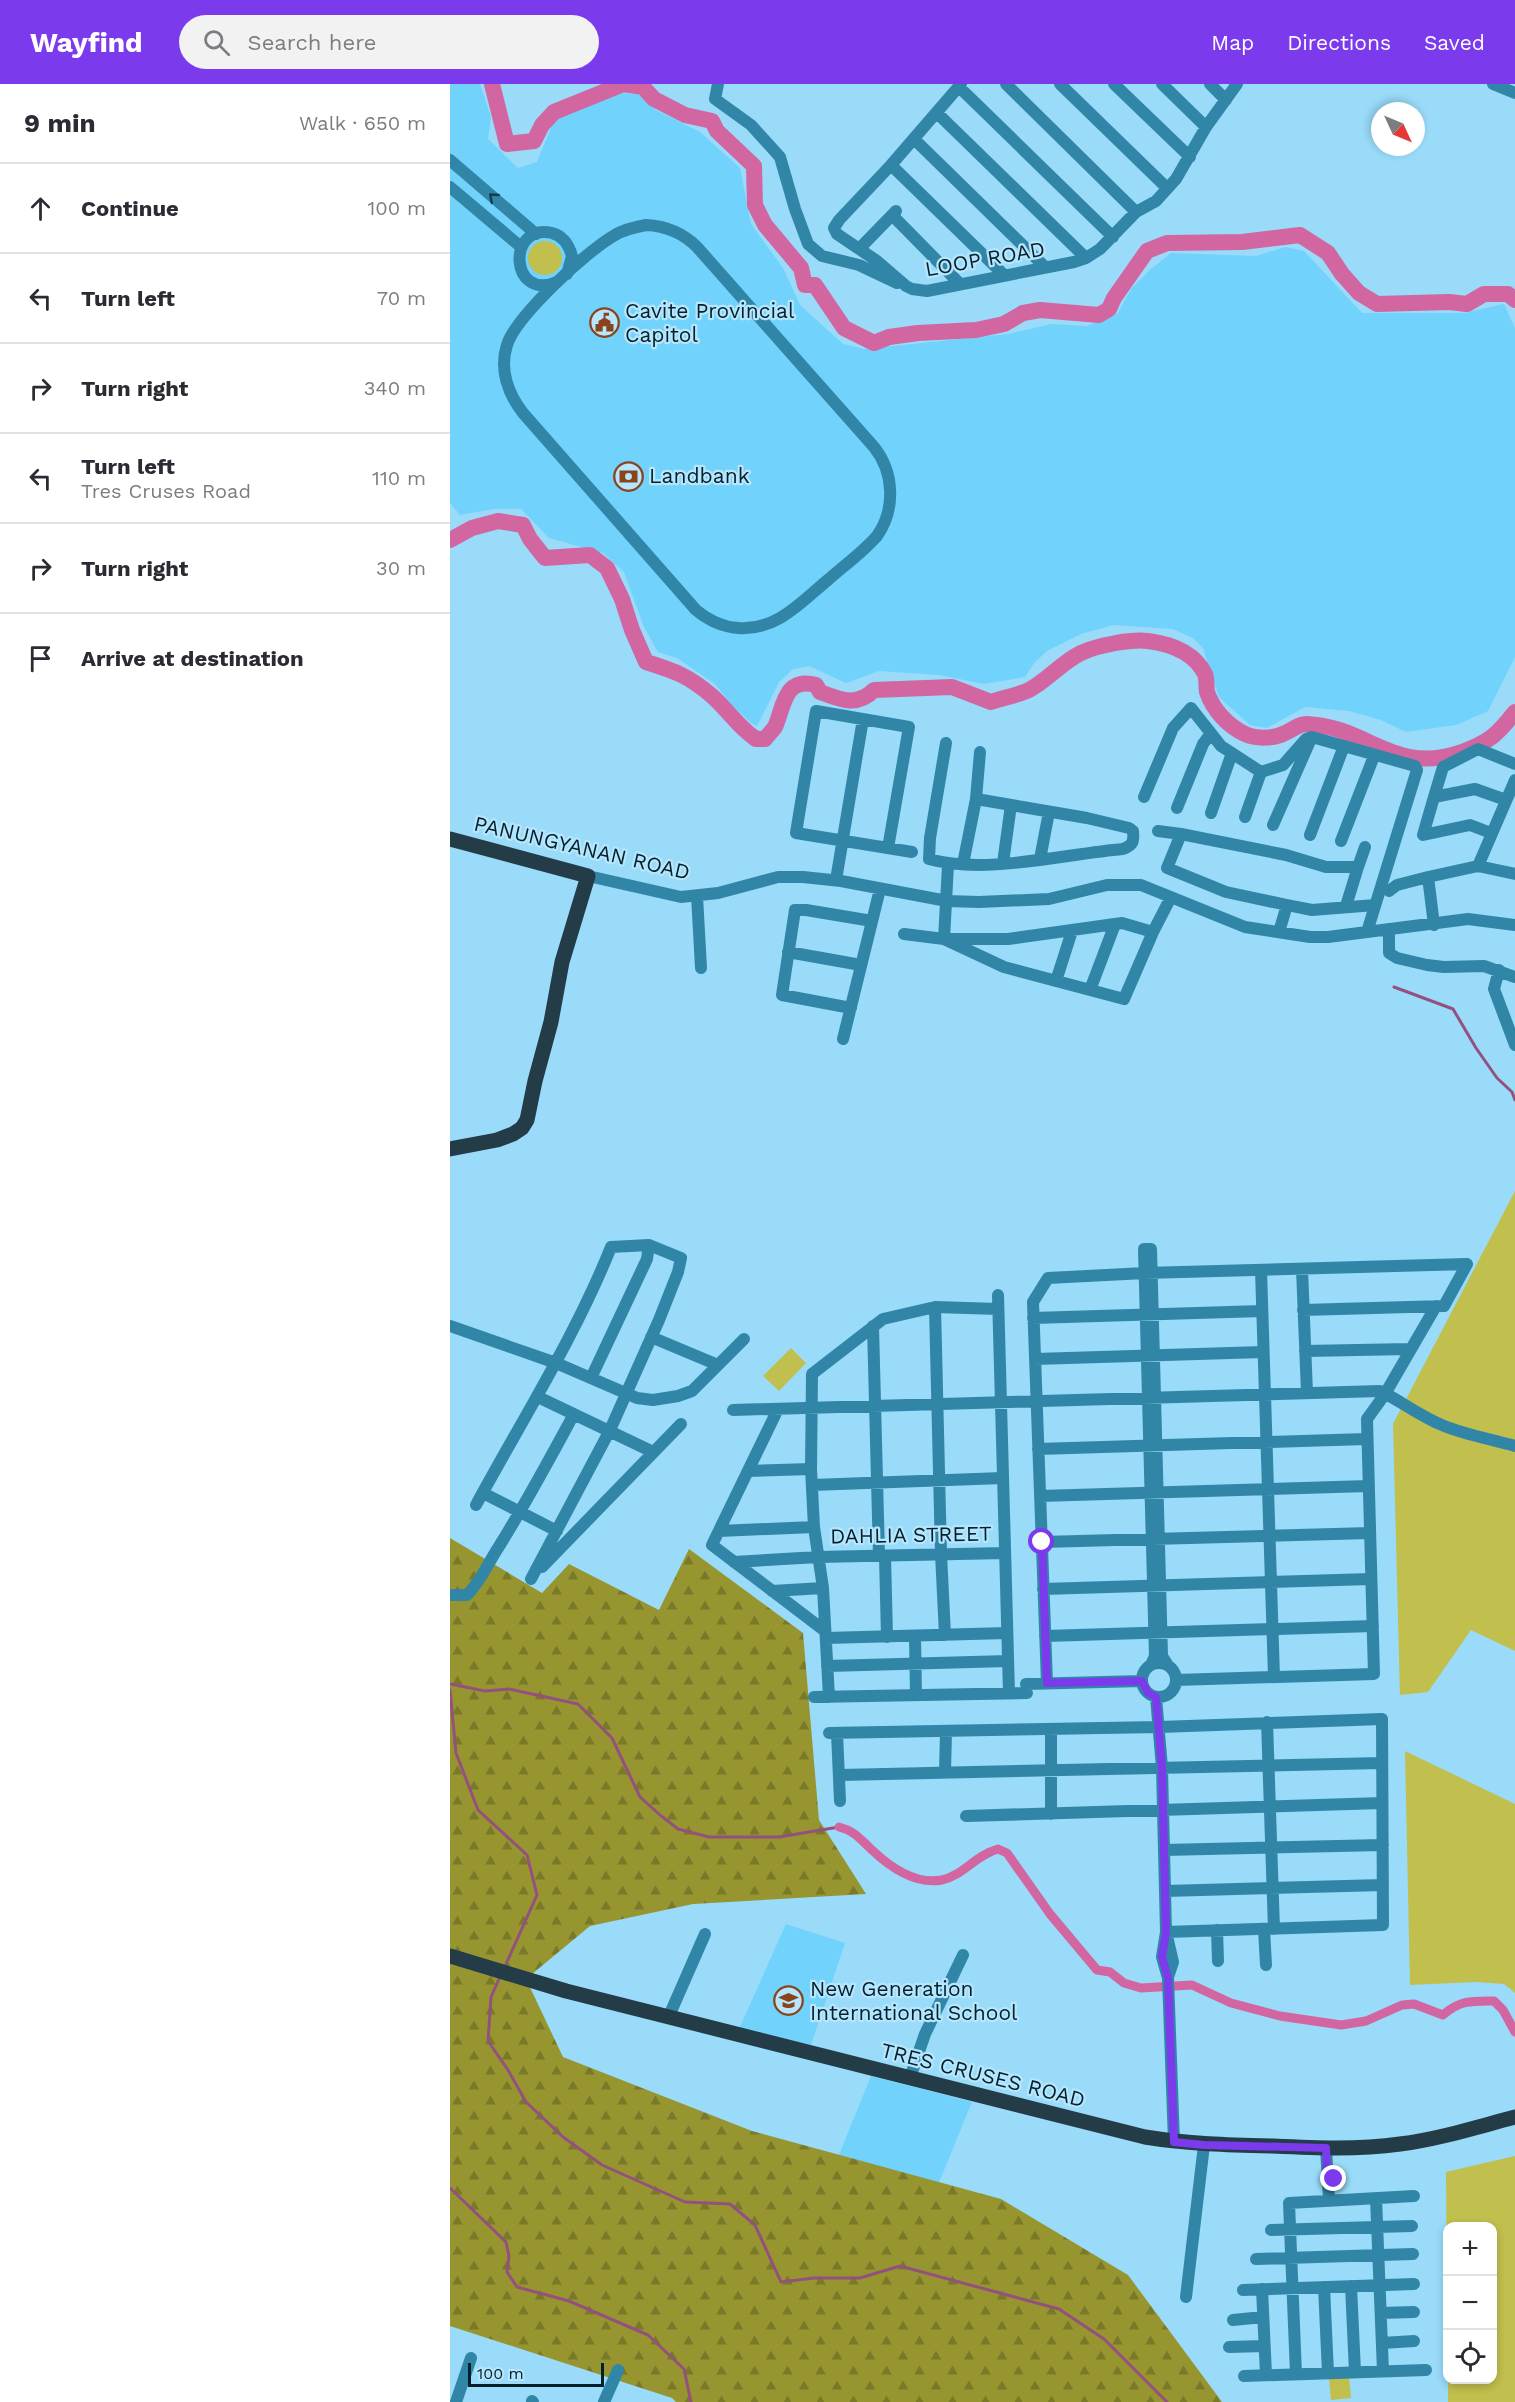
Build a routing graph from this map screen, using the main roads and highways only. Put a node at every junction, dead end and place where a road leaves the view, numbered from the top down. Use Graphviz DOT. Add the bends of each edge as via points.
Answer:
graph roads {
  1 [pos="450,839"];
  2 [pos="450,1149"];
  3 [pos="450,1956"];
  4 [pos="1515,2117"];
  1 -- 2 [label="main road, PANUNGYANAN ROAD" via="588,876 562,962 527,1120 513,1134"];
  3 -- 4 [label="main road, TRES CRUSES ROAD" via="566,1991 1174,2142 1330,2149 1399,2144"];
}
